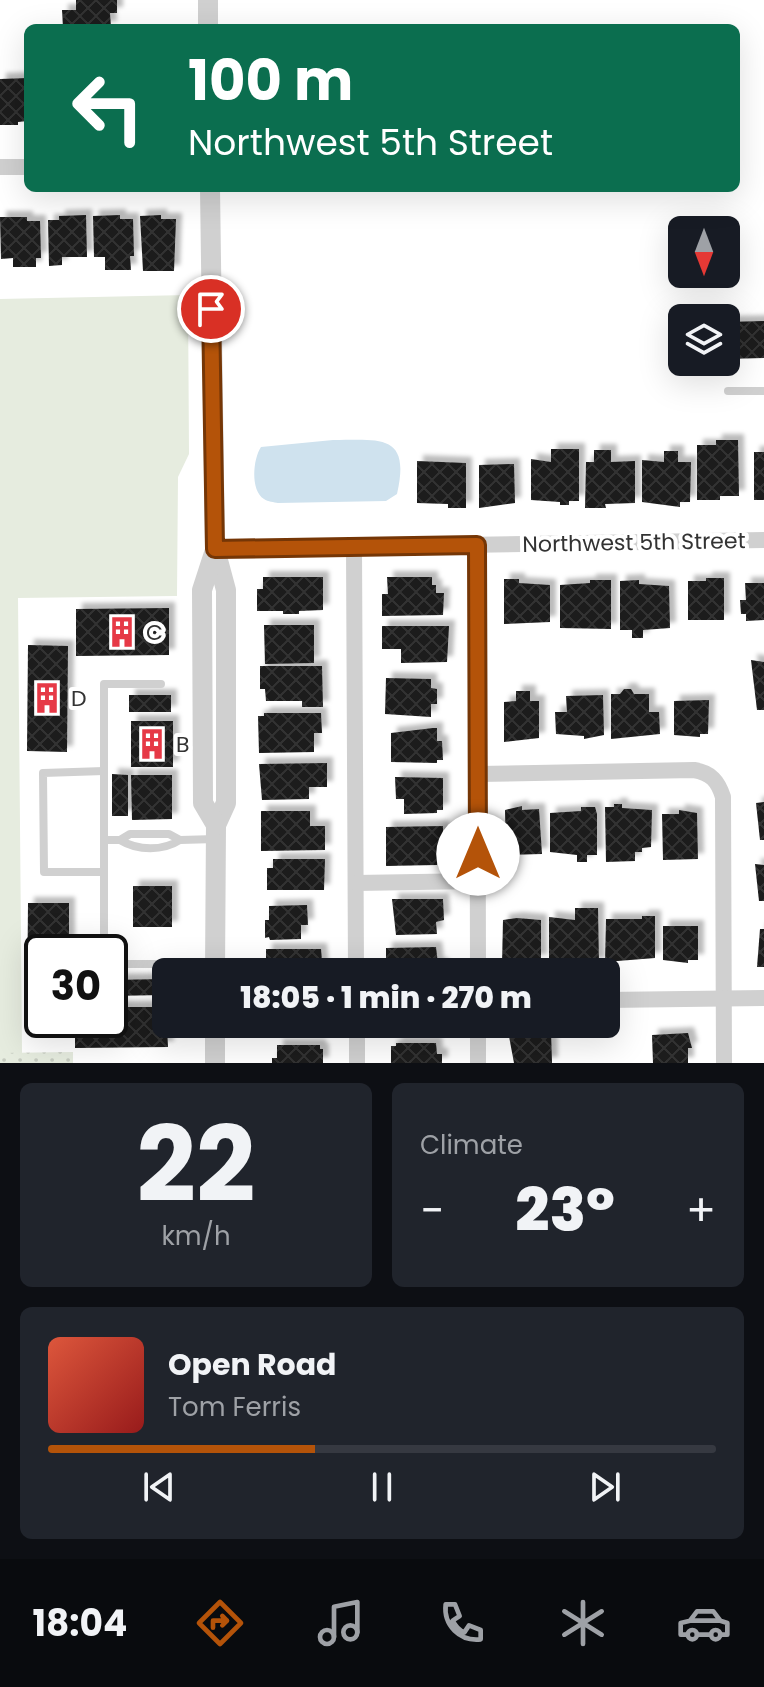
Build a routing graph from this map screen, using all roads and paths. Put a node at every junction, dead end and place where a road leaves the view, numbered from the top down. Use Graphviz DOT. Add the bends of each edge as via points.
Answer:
graph roads {
  1 [pos="208,0"];
  2 [pos="208,24"];
  3 [pos="0,167"];
  4 [pos="24,167"];
  5 [pos="210,192"];
  6 [pos="728,391"];
  7 [pos="764,391"];
  8 [pos="764,540"];
  9 [pos="477,545"];
  10 [pos="354,547"];
  11 [pos="215,549"];
  12 [pos="161,684"];
  13 [pos="104,771"];
  14 [pos="478,774"];
  15 [pos="216,832"];
  16 [pos="104,840"];
  17 [pos="104,872"];
  18 [pos="478,881"];
  19 [pos="356,883"];
  20 [pos="104,934"];
  21 [pos="215,958"];
  22 [pos="356,958"];
  23 [pos="478,958"];
  24 [pos="128,964"];
  25 [pos="152,964"];
  26 [pos="724,998"];
  27 [pos="764,998"];
  28 [pos="620,1000"];
  29 [pos="215,1038"];
  30 [pos="357,1038"];
  31 [pos="478,1038"];
  32 [pos="215,1063"];
  33 [pos="357,1063"];
  34 [pos="478,1063"];
  35 [pos="724,1063"];
  1 -- 2 [label="street"];
  3 -- 4 [label="street"];
  5 -- 11 [label="street"];
  6 -- 7 [label="lane"];
  8 -- 9 [label="street, Northwest 5th Street"];
  9 -- 10 [label="street, Northwest 5th Street"];
  9 -- 14 [label="street"];
  10 -- 11 [label="street, Northwest 5th Street"];
  10 -- 19 [label="street"];
  11 -- 15 [label="street" via="202,605 203,803"];
  12 -- 13 [label="lane" via="104,684"];
  13 -- 16 [label="lane"];
  13 -- 17 [label="lane" via="43,773 44,872"];
  14 -- 18 [label="street"];
  14 -- 26 [label="street" via="694,770 711,776 723,797"];
  15 -- 16 [label="lane" via="180,840 169,834 130,834"];
  15 -- 21 [label="street"];
  16 -- 17 [label="lane"];
  17 -- 20 [label="lane"];
  18 -- 19 [label="street"];
  18 -- 23 [label="street"];
  19 -- 22 [label="street"];
  24 -- 25 [label="lane"];
  26 -- 27 [label="street"];
  26 -- 28 [label="street"];
  26 -- 35 [label="street"];
  29 -- 32 [label="street"];
  30 -- 33 [label="street"];
  31 -- 34 [label="street"];
}
